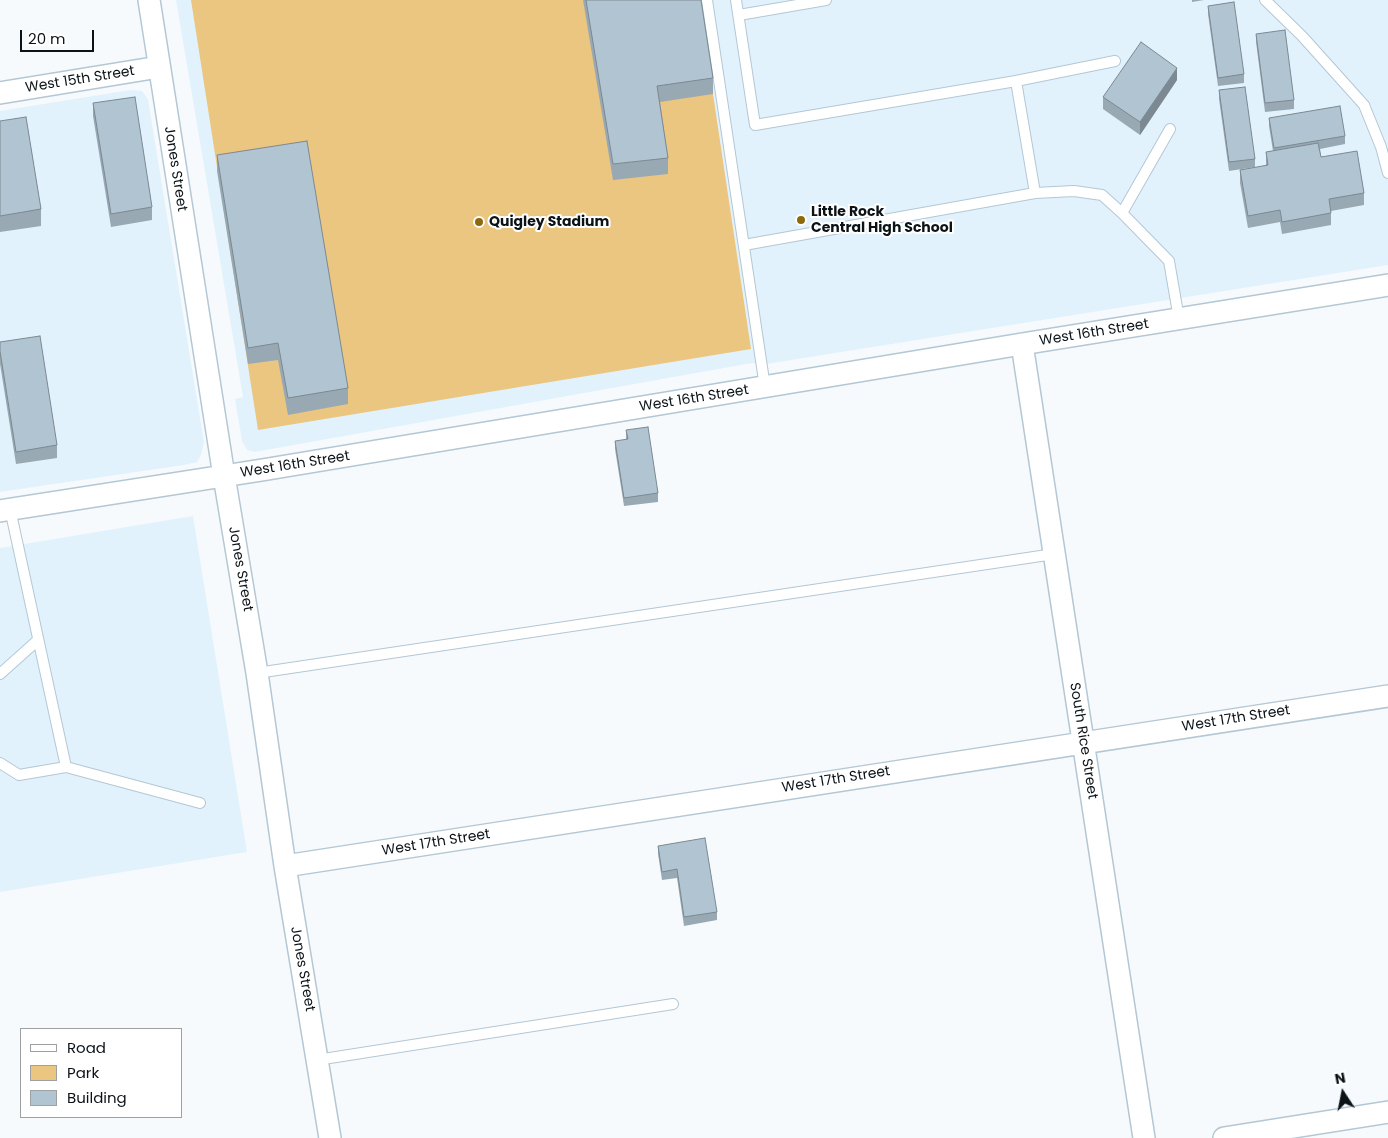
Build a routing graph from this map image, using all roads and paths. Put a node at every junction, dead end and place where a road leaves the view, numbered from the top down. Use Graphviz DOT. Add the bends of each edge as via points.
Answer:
graph roads {
  1 [pos="149,0"];
  2 [pos="707,0"];
  3 [pos="736,0"];
  4 [pos="826,0"];
  5 [pos="1266,0"];
  6 [pos="739,15"];
  7 [pos="1115,61"];
  8 [pos="159,67"];
  9 [pos="1016,81"];
  10 [pos="0,93"];
  11 [pos="1170,129"];
  12 [pos="1388,173"];
  13 [pos="1035,193"];
  14 [pos="1122,213"];
  15 [pos="744,245"];
  16 [pos="1388,285"];
  17 [pos="1179,319"];
  18 [pos="1022,344"];
  19 [pos="765,387"];
  20 [pos="224,476"];
  21 [pos="5,510"];
  22 [pos="1054,554"];
  23 [pos="38,640"];
  24 [pos="257,673"];
  25 [pos="0,674"];
  26 [pos="1388,696"];
  27 [pos="1083,742"];
  28 [pos="0,763"];
  29 [pos="66,767"];
  30 [pos="200,803"];
  31 [pos="285,866"];
  32 [pos="673,1004"];
  33 [pos="317,1060"];
  34 [pos="1388,1112"];
  35 [pos="330,1138"];
  36 [pos="1144,1138"];
  37 [pos="1224,1138"];
  1 -- 8 [label="street, Jones Street"];
  2 -- 15 [label="lane"];
  3 -- 6 [label="lane"];
  4 -- 6 [label="lane"];
  5 -- 12 [label="lane" via="1364,104"];
  6 -- 9 [label="lane" via="756,125"];
  7 -- 9 [label="lane"];
  8 -- 10 [label="street, West 15th Street"];
  8 -- 20 [label="street, Jones Street"];
  9 -- 13 [label="lane"];
  11 -- 14 [label="lane"];
  13 -- 14 [label="lane" via="1074,191 1102,195"];
  13 -- 15 [label="lane"];
  14 -- 17 [label="lane" via="1169,261"];
  15 -- 19 [label="lane"];
  16 -- 17 [label="street, West 16th Street"];
  17 -- 18 [label="street, West 16th Street"];
  18 -- 19 [label="street, West 16th Street"];
  18 -- 22 [label="street, South Rice Street"];
  19 -- 20 [label="street, West 16th Street"];
  20 -- 21 [label="street, West 16th Street"];
  20 -- 24 [label="street, Jones Street"];
  21 -- 23 [label="lane"];
  22 -- 24 [label="lane"];
  22 -- 27 [label="street, South Rice Street"];
  23 -- 25 [label="lane"];
  23 -- 29 [label="lane"];
  24 -- 31 [label="street, Jones Street"];
  26 -- 27 [label="street, West 17th Street"];
  27 -- 31 [label="street, West 17th Street"];
  27 -- 36 [label="street, South Rice Street"];
  28 -- 29 [label="lane" via="19,775"];
  29 -- 30 [label="lane"];
  31 -- 33 [label="street, Jones Street"];
  32 -- 33 [label="lane"];
  33 -- 35 [label="street, Jones Street"];
  34 -- 37 [label="street"];
}
